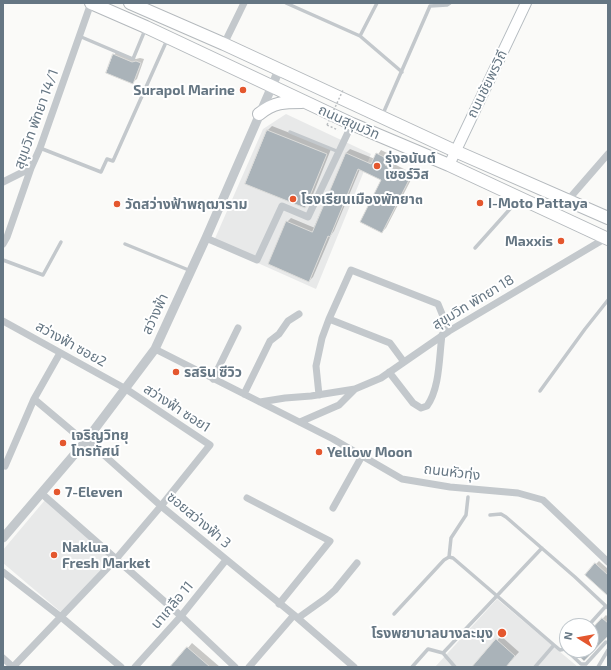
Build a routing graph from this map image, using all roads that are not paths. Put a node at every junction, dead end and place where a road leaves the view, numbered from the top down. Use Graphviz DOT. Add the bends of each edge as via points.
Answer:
graph roads {
  1 [pos="91,3"];
  2 [pos="130,3"];
  3 [pos="244,3"];
  4 [pos="286,3"];
  5 [pos="377,3"];
  6 [pos="450,3"];
  7 [pos="526,3"];
  8 [pos="148,7"];
  9 [pos="146,27"];
  10 [pos="79,36"];
  11 [pos="360,36"];
  12 [pos="168,38"];
  13 [pos="224,44"];
  14 [pos="279,70"];
  15 [pos="402,72"];
  16 [pos="272,87"];
  17 [pos="306,102"];
  18 [pos="259,114"];
  19 [pos="382,117"];
  20 [pos="352,124"];
  21 [pos="290,132"];
  22 [pos="40,148"];
  23 [pos="455,151"];
  24 [pos="339,152"];
  25 [pos="608,154"];
  26 [pos="449,165"];
  27 [pos="31,168"];
  28 [pos="11,178"];
  29 [pos="3,182"];
  30 [pos="24,190"];
  31 [pos="520,198"];
  32 [pos="568,200"];
  33 [pos="608,218"];
  34 [pos="206,238"];
  35 [pos="607,238"];
  36 [pos="60,242"];
  37 [pos="3,244"];
  38 [pos="125,244"];
  39 [pos="475,248"];
  40 [pos="3,260"];
  41 [pos="191,271"];
  42 [pos="608,300"];
  43 [pos="299,314"];
  44 [pos="329,319"];
  45 [pos="3,321"];
  46 [pos="238,328"];
  47 [pos="449,331"];
  48 [pos="442,335"];
  49 [pos="155,349"];
  50 [pos="60,353"];
  51 [pos="404,362"];
  52 [pos="389,372"];
  53 [pos="213,379"];
  54 [pos="126,389"];
  55 [pos="355,389"];
  56 [pos="540,391"];
  57 [pos="244,394"];
  58 [pos="318,395"];
  59 [pos="34,399"];
  60 [pos="260,402"];
  61 [pos="300,422"];
  62 [pos="86,441"];
  63 [pos="362,456"];
  64 [pos="5,466"];
  65 [pos="41,493"];
  66 [pos="468,497"];
  67 [pos="247,498"];
  68 [pos="161,506"];
  69 [pos="332,508"];
  70 [pos="490,515"];
  71 [pos="3,538"];
  72 [pos="542,548"];
  73 [pos="449,557"];
  74 [pos="116,558"];
  75 [pos="226,560"];
  76 [pos="608,562"];
  77 [pos="357,563"];
  78 [pos="3,572"];
  79 [pos="497,595"];
  80 [pos="279,604"];
  81 [pos="607,607"];
  82 [pos="394,614"];
  83 [pos="181,616"];
  84 [pos="61,617"];
  85 [pos="296,617"];
  86 [pos="596,618"];
  87 [pos="606,642"];
  88 [pos="554,645"];
  89 [pos="559,649"];
  90 [pos="599,650"];
  91 [pos="608,650"];
  92 [pos="443,653"];
  93 [pos="3,658"];
  94 [pos="575,658"];
  95 [pos="591,658"];
  96 [pos="13,667"];
  97 [pos="121,667"];
  98 [pos="135,667"];
  99 [pos="235,667"];
  100 [pos="249,667"];
  101 [pos="354,667"];
  102 [pos="412,667"];
  103 [pos="455,667"];
  104 [pos="535,667"];
  105 [pos="598,667"];
  1 -- 9 [label="highway, ถนนสุขุมวิท"];
  1 -- 10 [label="street, สุขุมวิท พัทยา 14/1"];
  2 -- 8 [label="highway, ถนนสุขุมวิท"];
  3 -- 13 [label="street"];
  4 -- 11 [label="lane"];
  5 -- 11 [label="lane"];
  6 -- 15 [label="lane" via="430,6"];
  7 -- 23 [label="main road, ถนนชัยพรวิถี"];
  8 -- 13 [label="highway, ถนนสุขุมวิท"];
  9 -- 10 [label="lane" via="133,59"];
  9 -- 12 [label="highway, ถนนสุขุมวิท"];
  10 -- 22 [label="street, สุขุมวิท พัทยา 14/1"];
  11 -- 15 [label="lane"];
  12 -- 16 [label="highway, ถนนสุขุมวิท"];
  12 -- 22 [label="lane" via="113,161 107,159 101,172"];
  13 -- 14 [label="highway, ถนนสุขุมวิท"];
  14 -- 16 [label="street, สว่างฟ้า"];
  14 -- 19 [label="highway, ถนนสุขุมวิท"];
  15 -- 19 [label="lane"];
  16 -- 17 [label="highway, ถนนสุขุมวิท"];
  16 -- 18 [label="street, สว่างฟ้า"];
  17 -- 18 [label="highway" via="275,104"];
  17 -- 20 [label="highway, ถนนสุขุมวิท"];
  18 -- 34 [label="street, สว่างฟ้า"];
  19 -- 23 [label="highway, ถนนสุขุมวิท"];
  20 -- 24 [label="street"];
  20 -- 26 [label="highway, ถนนสุขุมวิท"];
  21 -- 24 [label="lane"];
  22 -- 27 [label="street, สุขุมวิท พัทยา 14/1"];
  23 -- 26 [label="main road, ถนนชัยพรวิถี"];
  23 -- 32 [label="highway, ถนนสุขุมวิท"];
  24 -- 34 [label="street" via="308,217 282,206 257,260"];
  25 -- 32 [label="street"];
  26 -- 31 [label="highway, ถนนสุขุมวิท"];
  27 -- 28 [label="street"];
  27 -- 30 [label="street, สุขุมวิท พัทยา 14/1"];
  28 -- 29 [label="street"];
  28 -- 30 [label="street" via="20,180"];
  30 -- 37 [label="street, สุขุมวิท พัทยา 14/1"];
  31 -- 35 [label="highway, ถนนสุขุมวิท"];
  31 -- 39 [label="lane"];
  32 -- 33 [label="highway, ถนนสุขุมวิท"];
  34 -- 41 [label="street, สว่างฟ้า"];
  35 -- 47 [label="street, สุขุมวิท พัทยา 18"];
  36 -- 40 [label="lane" via="43,275"];
  38 -- 41 [label="lane"];
  41 -- 49 [label="street, สว่างฟ้า"];
  42 -- 56 [label="lane"];
  43 -- 57 [label="street" via="288,321 279,334 270,341"];
  44 -- 47 [label="street" via="351,270 438,304"];
  44 -- 51 [label="street" via="390,343"];
  44 -- 58 [label="street" via="316,366"];
  45 -- 50 [label="street, สว่างฟ้า ซอย2"];
  46 -- 53 [label="street"];
  47 -- 48 [label="street, สุขุมวิท พัทยา 18"];
  48 -- 51 [label="street, สุขุมวิท พัทยา 18"];
  48 -- 52 [label="street" via="435,388 432,400 427,406 420,408 413,403"];
  49 -- 53 [label="street, ถนนหัวทุ่ง"];
  49 -- 54 [label="street, สว่างฟ้า"];
  50 -- 54 [label="street, สว่างฟ้า ซอย2"];
  50 -- 59 [label="street"];
  51 -- 52 [label="street, สุขุมวิท พัทยา 18"];
  52 -- 55 [label="street, สุขุมวิท พัทยา 18"];
  53 -- 57 [label="street, ถนนหัวทุ่ง"];
  54 -- 62 [label="street, สว่างฟ้า"];
  54 -- 68 [label="street, สว่างฟ้า ซอย1" via="210,445"];
  55 -- 58 [label="street, สุขุมวิท พัทยา 18"];
  55 -- 61 [label="street, สุขุมวิท พัทยา 18" via="339,405"];
  57 -- 60 [label="street, ถนนหัวทุ่ง"];
  58 -- 60 [label="street, สุขุมวิท พัทยา 18"];
  59 -- 62 [label="street, ซอยสว่างฟ้า 3"];
  59 -- 64 [label="street"];
  60 -- 61 [label="street, ถนนหัวทุ่ง"];
  61 -- 63 [label="street, ถนนหัวทุ่ง"];
  62 -- 65 [label="street, สว่างฟ้า"];
  62 -- 68 [label="street, ซอยสว่างฟ้า 3"];
  63 -- 69 [label="street"];
  63 -- 76 [label="street, ถนนหัวทุ่ง" via="402,479 518,493 543,500"];
  65 -- 71 [label="street, สว่างฟ้า"];
  65 -- 74 [label="street"];
  66 -- 73 [label="lane" via="466,514 450,538"];
  67 -- 80 [label="street" via="330,540"];
  68 -- 74 [label="street"];
  68 -- 75 [label="street, ซอยสว่างฟ้า 3"];
  70 -- 72 [label="lane" via="503,515"];
  72 -- 79 [label="lane"];
  72 -- 81 [label="lane"];
  73 -- 79 [label="lane" via="457,560"];
  73 -- 82 [label="lane"];
  74 -- 83 [label="street"];
  74 -- 84 [label="street"];
  75 -- 80 [label="street, ซอยสว่างฟ้า 3"];
  75 -- 83 [label="street, นาเกลือ 11"];
  77 -- 85 [label="street" via="326,598"];
  78 -- 84 [label="street"];
  79 -- 88 [label="lane"];
  79 -- 92 [label="lane"];
  80 -- 85 [label="street, ซอยสว่างฟ้า 3"];
  81 -- 86 [label="lane"];
  83 -- 98 [label="street, นาเกลือ 11"];
  83 -- 99 [label="street"];
  84 -- 96 [label="street"];
  84 -- 97 [label="street"];
  85 -- 100 [label="street"];
  85 -- 101 [label="street, ซอยสว่างฟ้า 3"];
  87 -- 90 [label="lane"];
  88 -- 89 [label="lane"];
  88 -- 104 [label="lane"];
  91 -- 105 [label="lane"];
  92 -- 102 [label="lane" via="428,649"];
  92 -- 103 [label="lane"];
  93 -- 96 [label="street"];
  94 -- 95 [label="lane" via="581,664 586,664"];
}
